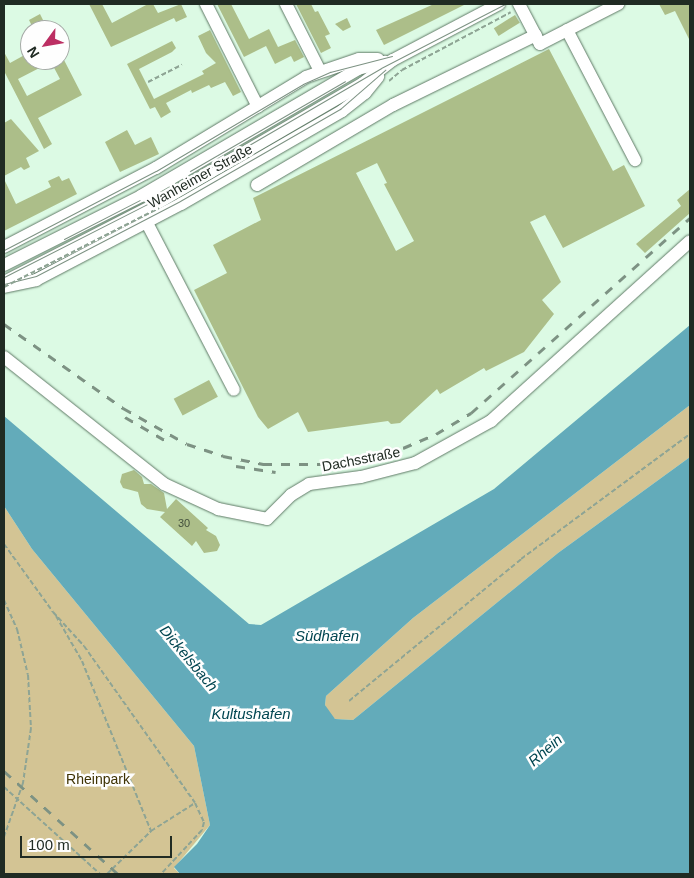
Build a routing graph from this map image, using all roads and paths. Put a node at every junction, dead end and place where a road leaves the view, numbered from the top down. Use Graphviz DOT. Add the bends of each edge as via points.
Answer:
graph roads {
  1 [pos="206,4"];
  2 [pos="286,4"];
  3 [pos="499,4"];
  4 [pos="618,4"];
  5 [pos="520,6"];
  6 [pos="567,30"];
  7 [pos="536,35"];
  8 [pos="393,60"];
  9 [pos="182,65"];
  10 [pos="320,71"];
  11 [pos="148,82"];
  12 [pos="383,87"];
  13 [pos="258,107"];
  14 [pos="635,160"];
  15 [pos="257,185"];
  16 [pos="157,206"];
  17 [pos="146,223"];
  18 [pos="690,241"];
  19 [pos="4,246"];
  20 [pos="4,265"];
  21 [pos="4,282"];
  22 [pos="4,287"];
  23 [pos="4,357"];
  24 [pos="10,367"];
  25 [pos="234,390"];
  26 [pos="690,434"];
  27 [pos="4,544"];
  28 [pos="4,600"];
  29 [pos="53,612"];
  30 [pos="349,701"];
  31 [pos="4,787"];
  32 [pos="195,803"];
  33 [pos="151,831"];
  34 [pos="4,837"];
  35 [pos="100,874"];
  36 [pos="107,874"];
  37 [pos="161,874"];
  1 -- 13 [label="street"];
  2 -- 10 [label="street"];
  3 -- 8 [label="street, Wanheimer Straße"];
  4 -- 6 [label="street"];
  5 -- 7 [label="street"];
  5 -- 12 [label="path" via="402,70"];
  6 -- 7 [label="street" via="540,44"];
  6 -- 14 [label="street"];
  7 -- 15 [label="street" via="393,105"];
  8 -- 10 [label="street, Wanheimer Straße" via="359,59"];
  8 -- 16 [label="street, Wanheimer Straße" via="362,84"];
  8 -- 17 [label="street, Wanheimer Straße" via="366,93 342,111"];
  8 -- 20 [label="street, Wanheimer Straße" via="358,69 141,196"];
  9 -- 11 [label="path"];
  10 -- 13 [label="street, Wanheimer Straße"];
  13 -- 19 [label="street, Wanheimer Straße" via="156,168"];
  16 -- 21 [label="street, Wanheimer Straße"];
  16 -- 22 [label="path, bridge"];
  17 -- 22 [label="street, Wanheimer Straße" via="36,280"];
  17 -- 25 [label="street"];
  18 -- 24 [label="street, Dachsstraße" via="491,421 415,463 361,477 309,484 291,495 267,519 218,509 164,484"];
  23 -- 24 [label="street"];
  26 -- 30 [label="path" via="521,559"];
  27 -- 29 [label="path"];
  28 -- 34 [label="path" via="23,652 31,696 26,767"];
  29 -- 32 [label="path" via="84,646"];
  29 -- 33 [label="path" via="82,661"];
  31 -- 35 [label="path, bridge"];
  32 -- 33 [label="path"];
  32 -- 37 [label="path" via="204,822 202,830"];
  33 -- 36 [label="path"];
}
